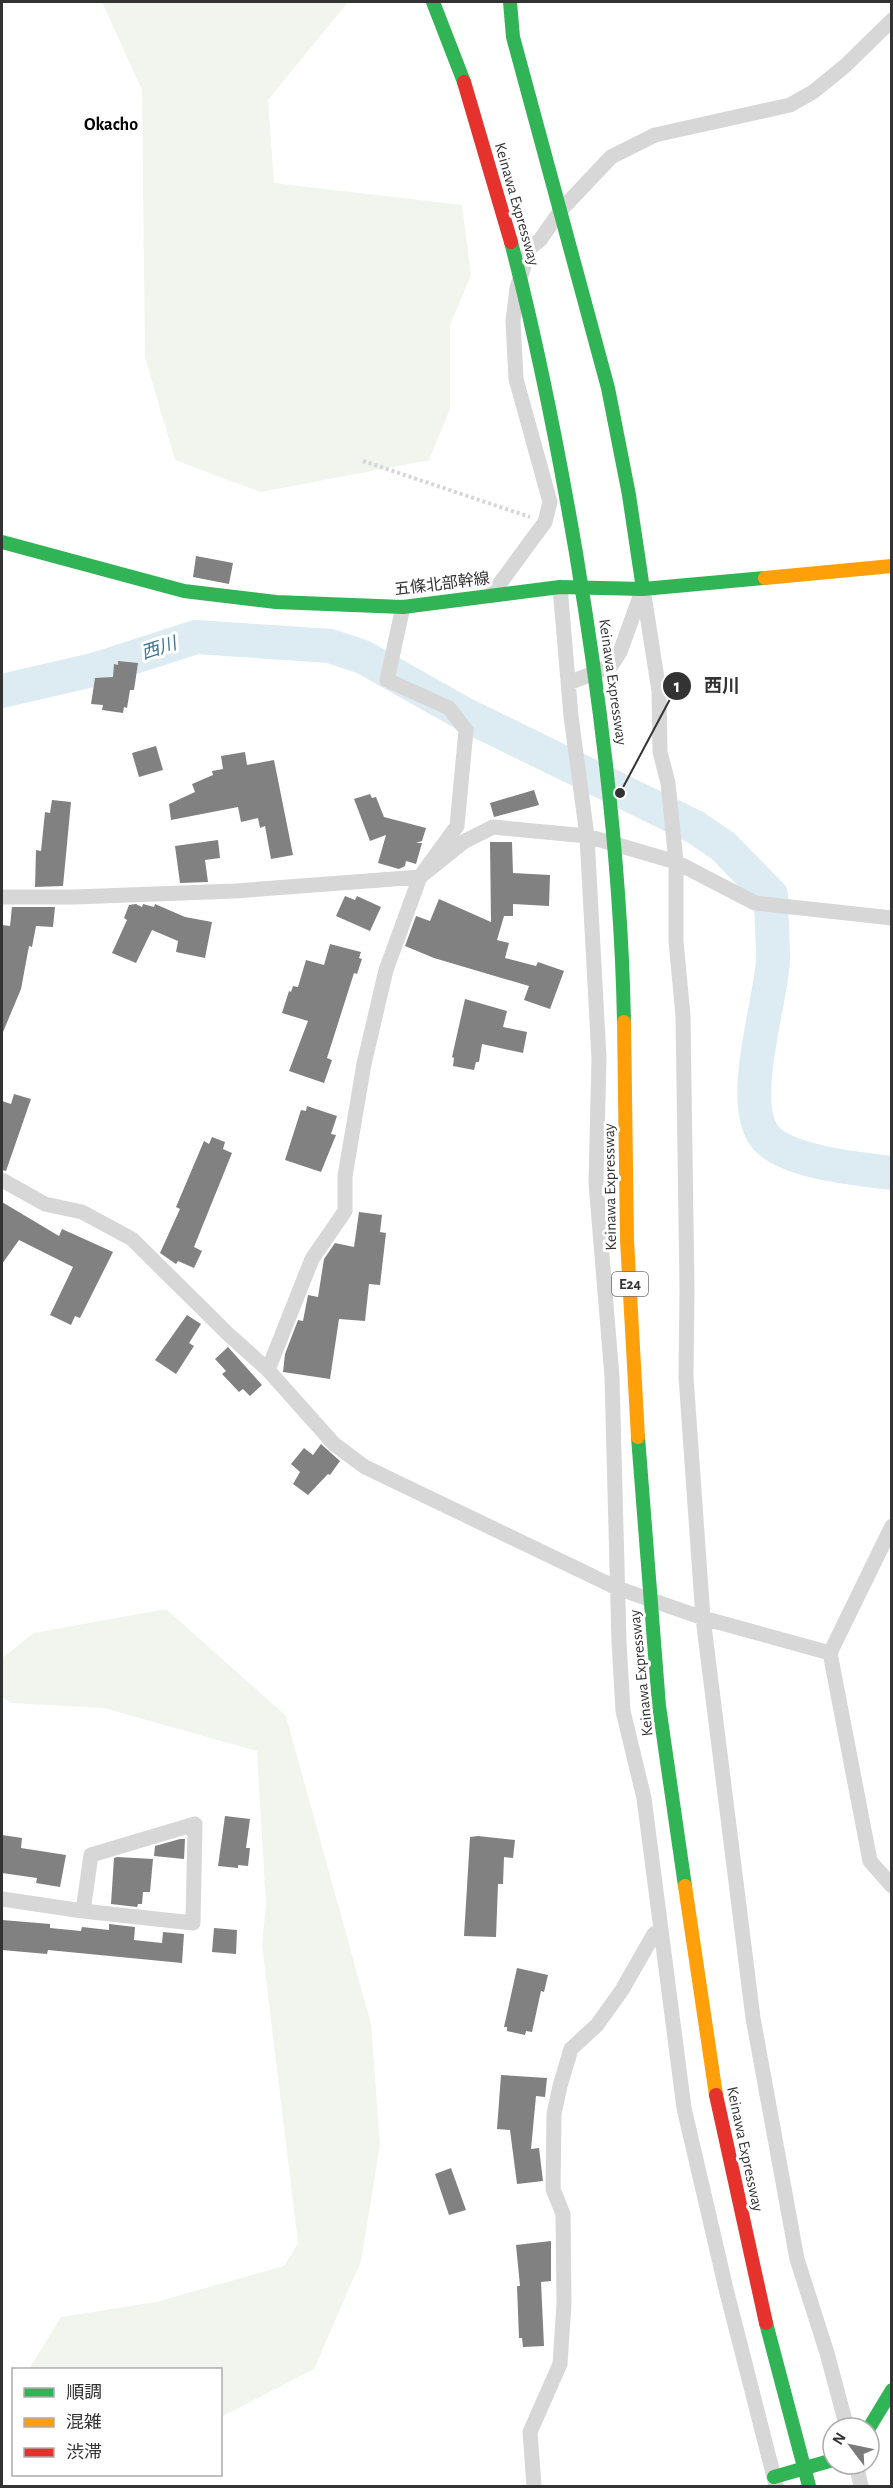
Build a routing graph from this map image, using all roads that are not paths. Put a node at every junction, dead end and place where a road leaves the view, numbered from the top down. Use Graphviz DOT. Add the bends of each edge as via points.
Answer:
graph roads {
  1 [pos="433,2"];
  2 [pos="510,2"];
  3 [pos="891,20"];
  4 [pos="561,210"];
  5 [pos="2,542"];
  6 [pos="891,566"];
  7 [pos="560,587"];
  8 [pos="643,589"];
  9 [pos="492,594"];
  10 [pos="402,607"];
  11 [pos="569,683"];
  12 [pos="587,836"];
  13 [pos="676,862"];
  14 [pos="420,877"];
  15 [pos="2,897"];
  16 [pos="891,918"];
  17 [pos="2,1180"];
  18 [pos="268,1370"];
  19 [pos="891,1526"];
  20 [pos="617,1588"];
  21 [pos="703,1618"];
  22 [pos="830,1653"];
  23 [pos="891,1886"];
  24 [pos="2,1899"];
  25 [pos="83,1911"];
  26 [pos="661,1930"];
  27 [pos="891,2390"];
  28 [pos="844,2416"];
  29 [pos="876,2416"];
  30 [pos="821,2465"];
  31 [pos="775,2482"];
  32 [pos="534,2487"];
  33 [pos="809,2487"];
  1 -- 33 [label="main road, Keinawa Expressway / E24, bridge" via="464,82 536,338 597,678 612,810 623,976 627,1240 641,1491 659,1706 715,2091 768,2332"];
  2 -- 4 [label="main road" via="513,37"];
  3 -- 4 [label="street" via="845,66 790,105 655,135 611,158"];
  4 -- 8 [label="main road" via="608,388"];
  4 -- 9 [label="street" via="530,248 517,288 513,321 516,379 550,502 545,522"];
  5 -- 10 [label="main road, 五條北部幹線" via="184,591 276,602"];
  6 -- 8 [label="main road, 五條北部幹線"];
  7 -- 8 [label="main road, 五條北部幹線"];
  7 -- 9 [label="main road, 五條北部幹線"];
  7 -- 11 [label="street"];
  8 -- 11 [label="street" via="611,666"];
  8 -- 13 [label="street" via="659,691 660,752 668,783"];
  9 -- 10 [label="main road, 五條北部幹線"];
  10 -- 14 [label="street" via="387,681 449,708 466,730 457,826"];
  11 -- 12 [label="street"];
  12 -- 13 [label="street"];
  12 -- 14 [label="street" via="493,827 465,842"];
  12 -- 20 [label="street" via="599,1058 597,1183 612,1377"];
  13 -- 16 [label="street" via="755,903"];
  13 -- 21 [label="street" via="676,941 684,1016 686,1377"];
  14 -- 15 [label="street" via="235,891"];
  14 -- 18 [label="street" via="386,970 364,1064 345,1176 345,1211 312,1259"];
  17 -- 18 [label="street" via="45,1204 82,1212 132,1239"];
  18 -- 20 [label="street" via="334,1444 366,1467"];
  19 -- 22 [label="street"];
  20 -- 21 [label="street"];
  20 -- 26 [label="street" via="623,1711 644,1798"];
  21 -- 22 [label="street"];
  21 -- 28 [label="street" via="753,2018 797,2259"];
  22 -- 23 [label="street" via="870,1861"];
  24 -- 25 [label="street"];
  25 -- 25 [label="street" via="91,1855 195,1824 193,1923"];
  26 -- 31 [label="street" via="684,2108"];
  26 -- 32 [label="street" via="654,1934 597,2025 571,2049 560,2086 554,2114 553,2189 563,2214 564,2304 560,2364 530,2432"];
  27 -- 29 [label="main road"];
  30 -- 31 [label="main road"];
}
